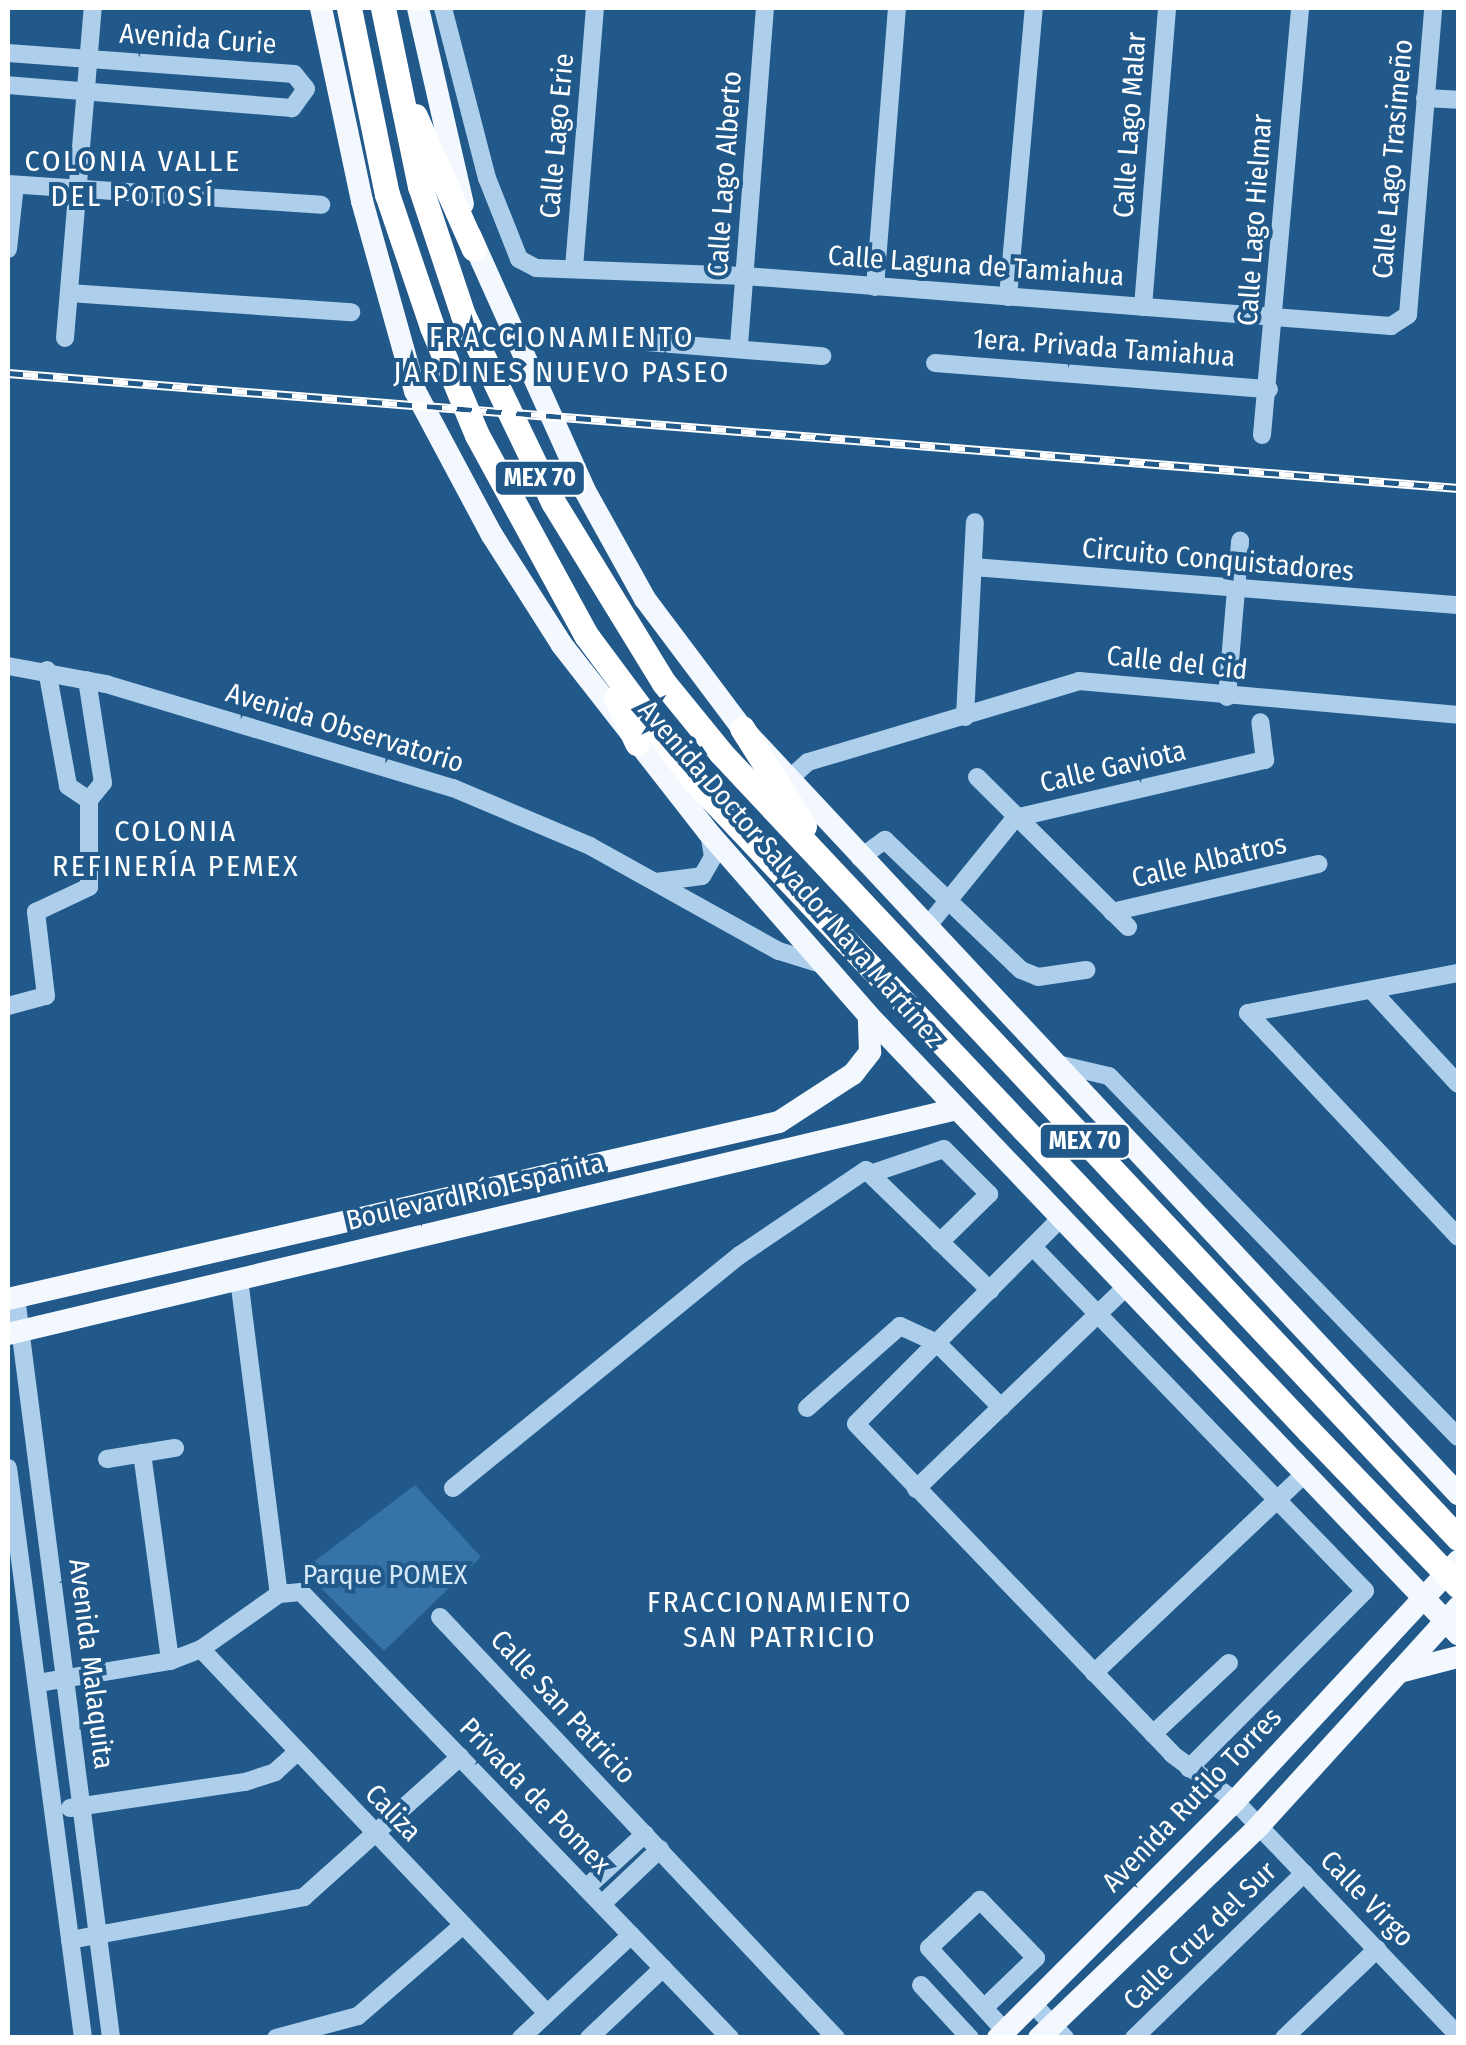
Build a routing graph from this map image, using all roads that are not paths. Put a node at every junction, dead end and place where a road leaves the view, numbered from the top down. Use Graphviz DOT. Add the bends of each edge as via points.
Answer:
graph roads {
  1 [pos="93,8"];
  2 [pos="322,8"];
  3 [pos="349,8"];
  4 [pos="383,8"];
  5 [pos="418,8"];
  6 [pos="443,8"];
  7 [pos="596,8"];
  8 [pos="764,8"];
  9 [pos="897,8"];
  10 [pos="1034,8"];
  11 [pos="1167,8"];
  12 [pos="1300,8"];
  13 [pos="1432,8"];
  14 [pos="8,53"];
  15 [pos="390,58"];
  16 [pos="89,59"];
  17 [pos="8,86"];
  18 [pos="85,92"];
  19 [pos="1426,98"];
  20 [pos="1458,100"];
  21 [pos="12,185"];
  22 [pos="78,190"];
  23 [pos="321,205"];
  24 [pos="8,249"];
  25 [pos="474,249"];
  26 [pos="574,268"];
  27 [pos="744,276"];
  28 [pos="875,286"];
  29 [pos="69,293"];
  30 [pos="1008,297"];
  31 [pos="1144,306"];
  32 [pos="351,312"];
  33 [pos="1276,312"];
  34 [pos="1408,315"];
  35 [pos="65,338"];
  36 [pos="622,340"];
  37 [pos="739,345"];
  38 [pos="822,356"];
  39 [pos="935,363"];
  40 [pos="1269,389"];
  41 [pos="1262,436"];
  42 [pos="976,522"];
  43 [pos="1240,541"];
  44 [pos="973,567"];
  45 [pos="1236,590"];
  46 [pos="1458,605"];
  47 [pos="586,635"];
  48 [pos="8,666"];
  49 [pos="47,670"];
  50 [pos="87,680"];
  51 [pos="1227,697"];
  52 [pos="1458,715"];
  53 [pos="965,717"];
  54 [pos="1260,722"];
  55 [pos="742,728"];
  56 [pos="636,743"];
  57 [pos="977,777"];
  58 [pos="788,780"];
  59 [pos="89,800"];
  60 [pos="1015,818"];
  61 [pos="708,832"];
  62 [pos="860,858"];
  63 [pos="1320,864"];
  64 [pos="836,877"];
  65 [pos="653,882"];
  66 [pos="946,903"];
  67 [pos="1112,912"];
  68 [pos="1128,927"];
  69 [pos="926,928"];
  70 [pos="824,966"];
  71 [pos="1086,970"];
  72 [pos="1458,973"];
  73 [pos="1376,994"];
  74 [pos="8,1006"];
  75 [pos="869,1016"];
  76 [pos="1053,1063"];
  77 [pos="1458,1084"];
  78 [pos="956,1109"];
  79 [pos="870,1174"];
  80 [pos="1060,1218"];
  81 [pos="1458,1237"];
  82 [pos="940,1242"];
  83 [pos="1032,1247"];
  84 [pos="239,1279"];
  85 [pos="1124,1288"];
  86 [pos="990,1290"];
  87 [pos="12,1298"];
  88 [pos="1095,1314"];
  89 [pos="14,1332"];
  90 [pos="937,1343"];
  91 [pos="1001,1407"];
  92 [pos="807,1408"];
  93 [pos="1458,1437"];
  94 [pos="175,1448"];
  95 [pos="142,1453"];
  96 [pos="107,1459"];
  97 [pos="1428,1462"];
  98 [pos="8,1468"];
  99 [pos="1458,1473"];
  100 [pos="1302,1476"];
  101 [pos="453,1488"];
  102 [pos="916,1488"];
  103 [pos="1458,1494"];
  104 [pos="1278,1500"];
  105 [pos="1458,1538"];
  106 [pos="1458,1561"];
  107 [pos="1458,1586"];
  108 [pos="279,1594"];
  109 [pos="1424,1600"];
  110 [pos="440,1617"];
  111 [pos="1454,1620"];
  112 [pos="202,1649"];
  113 [pos="1458,1657"];
  114 [pos="170,1661"];
  115 [pos="1230,1662"];
  116 [pos="1399,1672"];
  117 [pos="1094,1673"];
  118 [pos="65,1680"];
  119 [pos="38,1684"];
  120 [pos="1153,1734"];
  121 [pos="297,1752"];
  122 [pos="460,1757"];
  123 [pos="1189,1768"];
  124 [pos="1235,1801"];
  125 [pos="81,1807"];
  126 [pos="54,1810"];
  127 [pos="1259,1826"];
  128 [pos="645,1834"];
  129 [pos="376,1835"];
  130 [pos="660,1849"];
  131 [pos="1304,1873"];
  132 [pos="586,1888"];
  133 [pos="602,1904"];
  134 [pos="463,1925"];
  135 [pos="631,1935"];
  136 [pos="98,1937"];
  137 [pos="70,1940"];
  138 [pos="1376,1949"];
  139 [pos="663,1968"];
  140 [pos="1022,1971"];
  141 [pos="921,1985"];
  142 [pos="1039,1999"];
  143 [pos="984,2008"];
  144 [pos="546,2013"];
  145 [pos="1453,2029"];
  146 [pos="1052,2033"];
  147 [pos="1002,2034"];
  148 [pos="84,2038"];
  149 [pos="110,2038"];
  150 [pos="276,2038"];
  151 [pos="521,2038"];
  152 [pos="589,2038"];
  153 [pos="730,2038"];
  154 [pos="836,2038"];
  155 [pos="970,2038"];
  156 [pos="1134,2038"];
  157 [pos="1284,2038"];
  158 [pos="1433,2038"];
  1 -- 16 [label="street"];
  2 -- 56 [label="main road, Avenida Doctor Salvador Nava Martínez" via="362,201 416,391 502,551 562,646"];
  3 -- 47 [label="highway, Avenida Doctor Salvador Nava Martínez / MEX 70" via="387,194 432,327 476,436"];
  4 -- 15 [label="highway, Avenida Doctor Salvador Nava Martínez / MEX 70"];
  5 -- 25 [label="main road"];
  6 -- 26 [label="street, Calle Laguna de Tamiahua" via="487,178 519,259 536,268"];
  7 -- 26 [label="street, Calle Lago Erie"];
  8 -- 27 [label="street, Calle Lago Alberto"];
  9 -- 28 [label="street"];
  10 -- 30 [label="street"];
  11 -- 31 [label="street, Calle Lago Malar"];
  12 -- 33 [label="street, Calle Lago Hielmar"];
  13 -- 19 [label="street, Calle Lago Trasimeño"];
  14 -- 16 [label="street, Avenida Curie"];
  15 -- 25 [label="highway"];
  15 -- 64 [label="highway, Avenida Doctor Salvador Nava Martínez / MEX 70" via="420,186 463,315 553,502 664,683"];
  16 -- 18 [label="street"];
  16 -- 18 [label="street, Avenida Curie" via="294,74 306,89 292,108"];
  17 -- 18 [label="street, Avenida Curie"];
  18 -- 22 [label="street"];
  19 -- 20 [label="street"];
  19 -- 34 [label="street, Calle Lago Trasimeño"];
  21 -- 22 [label="street"];
  21 -- 24 [label="street"];
  22 -- 23 [label="street"];
  22 -- 29 [label="street"];
  25 -- 55 [label="main road" via="576,472 645,599"];
  26 -- 27 [label="street, Calle Laguna de Tamiahua"];
  27 -- 28 [label="street, Calle Laguna de Tamiahua"];
  27 -- 37 [label="street, Calle Lago Alberto"];
  28 -- 30 [label="street, Calle Laguna de Tamiahua"];
  29 -- 32 [label="street"];
  29 -- 35 [label="street"];
  30 -- 31 [label="street, Calle Laguna de Tamiahua"];
  31 -- 33 [label="street, Calle Laguna de Tamiahua"];
  33 -- 34 [label="street, Calle Laguna de Tamiahua" via="1392,326"];
  33 -- 40 [label="street, Calle Lago Hielmar"];
  36 -- 37 [label="street"];
  37 -- 38 [label="street"];
  39 -- 40 [label="street, 1era. Privada Tamiahua"];
  40 -- 41 [label="street, Calle Lago Hielmar"];
  42 -- 44 [label="street"];
  43 -- 45 [label="street"];
  44 -- 45 [label="street, Circuito Conquistadores"];
  44 -- 53 [label="street"];
  45 -- 46 [label="street, Circuito Conquistadores"];
  45 -- 51 [label="street"];
  47 -- 56 [label="highway"];
  47 -- 107 [label="highway, Avenida Doctor Salvador Nava Martínez / MEX 70, bridge" via="693,779"];
  48 -- 49 [label="street, Avenida Observatorio"];
  49 -- 50 [label="street, Avenida Observatorio"];
  49 -- 59 [label="street" via="68,786"];
  50 -- 59 [label="street" via="103,783"];
  50 -- 65 [label="street, Avenida Observatorio" via="454,788 590,846"];
  51 -- 52 [label="street, Calle del Cid"];
  51 -- 53 [label="street, Calle del Cid" via="1078,681"];
  53 -- 58 [label="street, Calle del Cid" via="808,762"];
  54 -- 60 [label="street, Calle Gaviota" via="1266,760"];
  55 -- 58 [label="main road"];
  55 -- 64 [label="highway"];
  56 -- 61 [label="main road, Avenida Doctor Salvador Nava Martínez"];
  57 -- 60 [label="street"];
  58 -- 62 [label="main road"];
  59 -- 74 [label="street" via="89,887 36,912 46,996"];
  60 -- 66 [label="street, Calle Gaviota"];
  60 -- 67 [label="street"];
  61 -- 65 [label="street" via="713,856 702,876"];
  61 -- 70 [label="main road, Avenida Doctor Salvador Nava Martínez"];
  62 -- 66 [label="street" via="884,840"];
  62 -- 69 [label="main road"];
  63 -- 67 [label="street, Calle Albatros"];
  64 -- 105 [label="highway, Avenida Doctor Salvador Nava Martínez / MEX 70"];
  65 -- 70 [label="street, Avenida Observatorio" via="778,951"];
  66 -- 69 [label="street, Calle Gaviota"];
  66 -- 71 [label="street" via="1021,970 1038,977"];
  67 -- 68 [label="street"];
  69 -- 76 [label="main road"];
  70 -- 75 [label="main road, Avenida Doctor Salvador Nava Martínez"];
  72 -- 73 [label="street"];
  73 -- 77 [label="street"];
  73 -- 81 [label="street" via="1248,1014"];
  75 -- 78 [label="main road, Avenida Doctor Salvador Nava Martínez"];
  75 -- 87 [label="main road, Boulevard Río Españita" via="870,1052 853,1074 779,1122"];
  76 -- 93 [label="street" via="1109,1076"];
  76 -- 97 [label="main road"];
  78 -- 80 [label="main road, Avenida Doctor Salvador Nava Martínez"];
  78 -- 84 [label="main road, Boulevard Río Españita"];
  79 -- 82 [label="street"];
  79 -- 82 [label="street" via="944,1149 989,1194"];
  79 -- 101 [label="street" via="866,1170 740,1255"];
  80 -- 83 [label="street"];
  80 -- 85 [label="main road, Avenida Doctor Salvador Nava Martínez"];
  82 -- 86 [label="street"];
  83 -- 86 [label="street"];
  83 -- 88 [label="street"];
  84 -- 89 [label="main road, Boulevard Río Españita"];
  84 -- 108 [label="street"];
  85 -- 88 [label="street"];
  85 -- 100 [label="main road, Avenida Doctor Salvador Nava Martínez"];
  86 -- 90 [label="street"];
  87 -- 89 [label="street, Avenida Malaquita"];
  88 -- 91 [label="street"];
  88 -- 104 [label="street"];
  89 -- 118 [label="street, Avenida Malaquita"];
  90 -- 91 [label="street"];
  90 -- 92 [label="street" via="900,1326 889,1330"];
  90 -- 102 [label="street, Calle Virgo" via="856,1424"];
  91 -- 102 [label="street"];
  94 -- 95 [label="street"];
  95 -- 96 [label="street"];
  95 -- 114 [label="street"];
  97 -- 99 [label="main road"];
  97 -- 103 [label="main road"];
  98 -- 119 [label="street, Avenida Malaquita"];
  100 -- 104 [label="street"];
  100 -- 109 [label="main road, Avenida Doctor Salvador Nava Martínez"];
  102 -- 117 [label="street, Calle Virgo"];
  104 -- 117 [label="street"];
  104 -- 123 [label="street" via="1366,1590"];
  106 -- 109 [label="main road, Avenida Rutilo Torres"];
  108 -- 112 [label="street"];
  108 -- 122 [label="street, Privada de Pomex" via="301,1592"];
  109 -- 111 [label="main road, Avenida Doctor Salvador Nava Martínez"];
  109 -- 124 [label="main road, Avenida Rutilo Torres"];
  110 -- 128 [label="street, Calle San Patricio"];
  111 -- 116 [label="main road"];
  112 -- 114 [label="street"];
  112 -- 121 [label="street, Caliza"];
  113 -- 116 [label="main road"];
  114 -- 118 [label="street"];
  115 -- 120 [label="street"];
  116 -- 127 [label="main road"];
  117 -- 120 [label="street, Calle Virgo"];
  118 -- 119 [label="street"];
  118 -- 125 [label="street, Avenida Malaquita"];
  119 -- 126 [label="street, Avenida Malaquita"];
  120 -- 123 [label="street, Calle Virgo"];
  121 -- 125 [label="street" via="276,1772 245,1782"];
  121 -- 129 [label="street, Caliza"];
  122 -- 129 [label="street"];
  122 -- 132 [label="street, Privada de Pomex"];
  123 -- 124 [label="street, Calle Virgo"];
  124 -- 127 [label="street, Calle Virgo"];
  124 -- 142 [label="main road, Avenida Rutilo Torres"];
  125 -- 126 [label="street"];
  125 -- 136 [label="street, Avenida Malaquita"];
  126 -- 137 [label="street, Avenida Malaquita"];
  127 -- 131 [label="street, Calle Virgo"];
  127 -- 146 [label="main road"];
  128 -- 130 [label="street, Calle San Patricio"];
  128 -- 132 [label="street"];
  129 -- 134 [label="street, Caliza"];
  129 -- 136 [label="street" via="304,1897"];
  130 -- 133 [label="street"];
  130 -- 154 [label="street, Calle San Patricio"];
  131 -- 138 [label="street, Calle Virgo"];
  131 -- 156 [label="street, Calle Cruz del Sur"];
  132 -- 133 [label="street, Privada de Pomex"];
  133 -- 135 [label="street, Privada de Pomex"];
  134 -- 144 [label="street, Caliza"];
  134 -- 150 [label="street" via="358,2016"];
  135 -- 139 [label="street, Privada de Pomex"];
  135 -- 144 [label="street"];
  136 -- 137 [label="street"];
  136 -- 149 [label="street, Avenida Malaquita"];
  137 -- 148 [label="street, Avenida Malaquita"];
  138 -- 145 [label="street, Calle Virgo"];
  138 -- 157 [label="street"];
  139 -- 152 [label="street"];
  139 -- 153 [label="street, Privada de Pomex"];
  140 -- 142 [label="street"];
  140 -- 143 [label="street"];
  140 -- 143 [label="street" via="1036,1958 980,1900 929,1948"];
  141 -- 155 [label="street"];
  142 -- 146 [label="street"];
  142 -- 147 [label="main road, Avenida Rutilo Torres"];
  143 -- 147 [label="street"];
  144 -- 151 [label="street"];
  145 -- 158 [label="street"];
}
